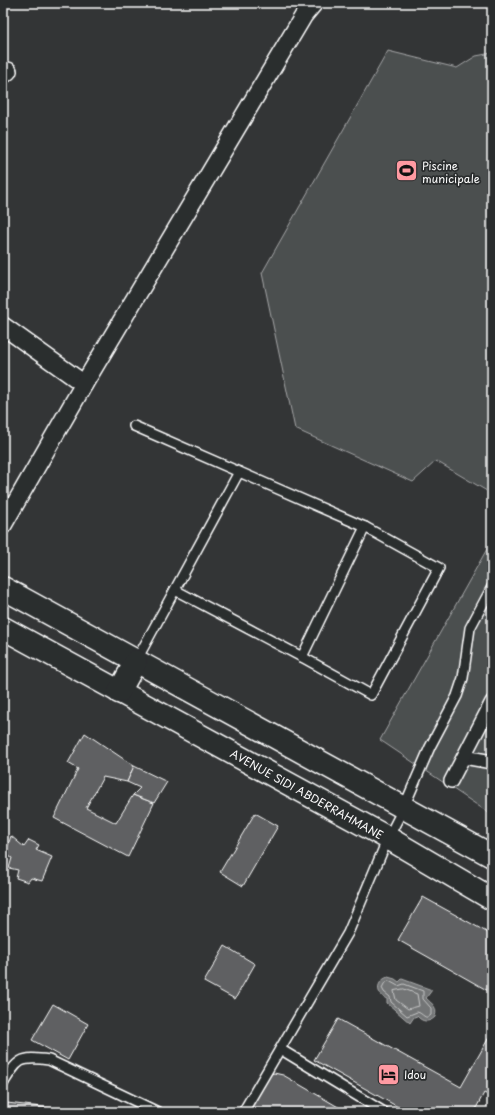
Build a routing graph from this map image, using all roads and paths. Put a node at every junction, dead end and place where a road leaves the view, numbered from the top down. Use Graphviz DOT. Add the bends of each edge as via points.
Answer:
graph roads {
  1 [pos="314,3"];
  2 [pos="3,326"];
  3 [pos="84,384"];
  4 [pos="134,426"];
  5 [pos="239,472"];
  6 [pos="3,525"];
  7 [pos="365,527"];
  8 [pos="492,586"];
  9 [pos="3,588"];
  10 [pos="175,590"];
  11 [pos="3,628"];
  12 [pos="302,657"];
  13 [pos="136,661"];
  14 [pos="119,692"];
  15 [pos="492,702"];
  16 [pos="464,757"];
  17 [pos="492,762"];
  18 [pos="451,781"];
  19 [pos="404,807"];
  20 [pos="388,838"];
  21 [pos="492,856"];
  22 [pos="492,899"];
  23 [pos="280,1049"];
  24 [pos="3,1084"];
  25 [pos="158,1112"];
  26 [pos="242,1112"];
  27 [pos="384,1112"];
  1 -- 3 [label="street" via="304,15"];
  2 -- 3 [label="street"];
  3 -- 6 [label="street"];
  4 -- 5 [label="lane"];
  5 -- 7 [label="lane"];
  5 -- 10 [label="lane"];
  7 -- 12 [label="lane"];
  7 -- 12 [label="lane" via="440,568 371,695"];
  8 -- 19 [label="lane" via="470,628 463,678 457,696 430,747"];
  9 -- 13 [label="street"];
  10 -- 12 [label="lane"];
  10 -- 13 [label="lane"];
  11 -- 14 [label="street, AVENUE SIDI ABDERRAHMANE"];
  13 -- 14 [label="street"];
  13 -- 19 [label="street"];
  14 -- 20 [label="street, AVENUE SIDI ABDERRAHMANE"];
  15 -- 16 [label="street"];
  16 -- 17 [label="street"];
  16 -- 18 [label="street"];
  19 -- 20 [label="lane"];
  19 -- 21 [label="street"];
  20 -- 22 [label="street, AVENUE SIDI ABDERRAHMANE"];
  20 -- 23 [label="lane" via="348,933"];
  23 -- 26 [label="lane"];
  23 -- 27 [label="lane"];
  24 -- 25 [label="lane" via="13,1067 22,1060 49,1060"];
}
